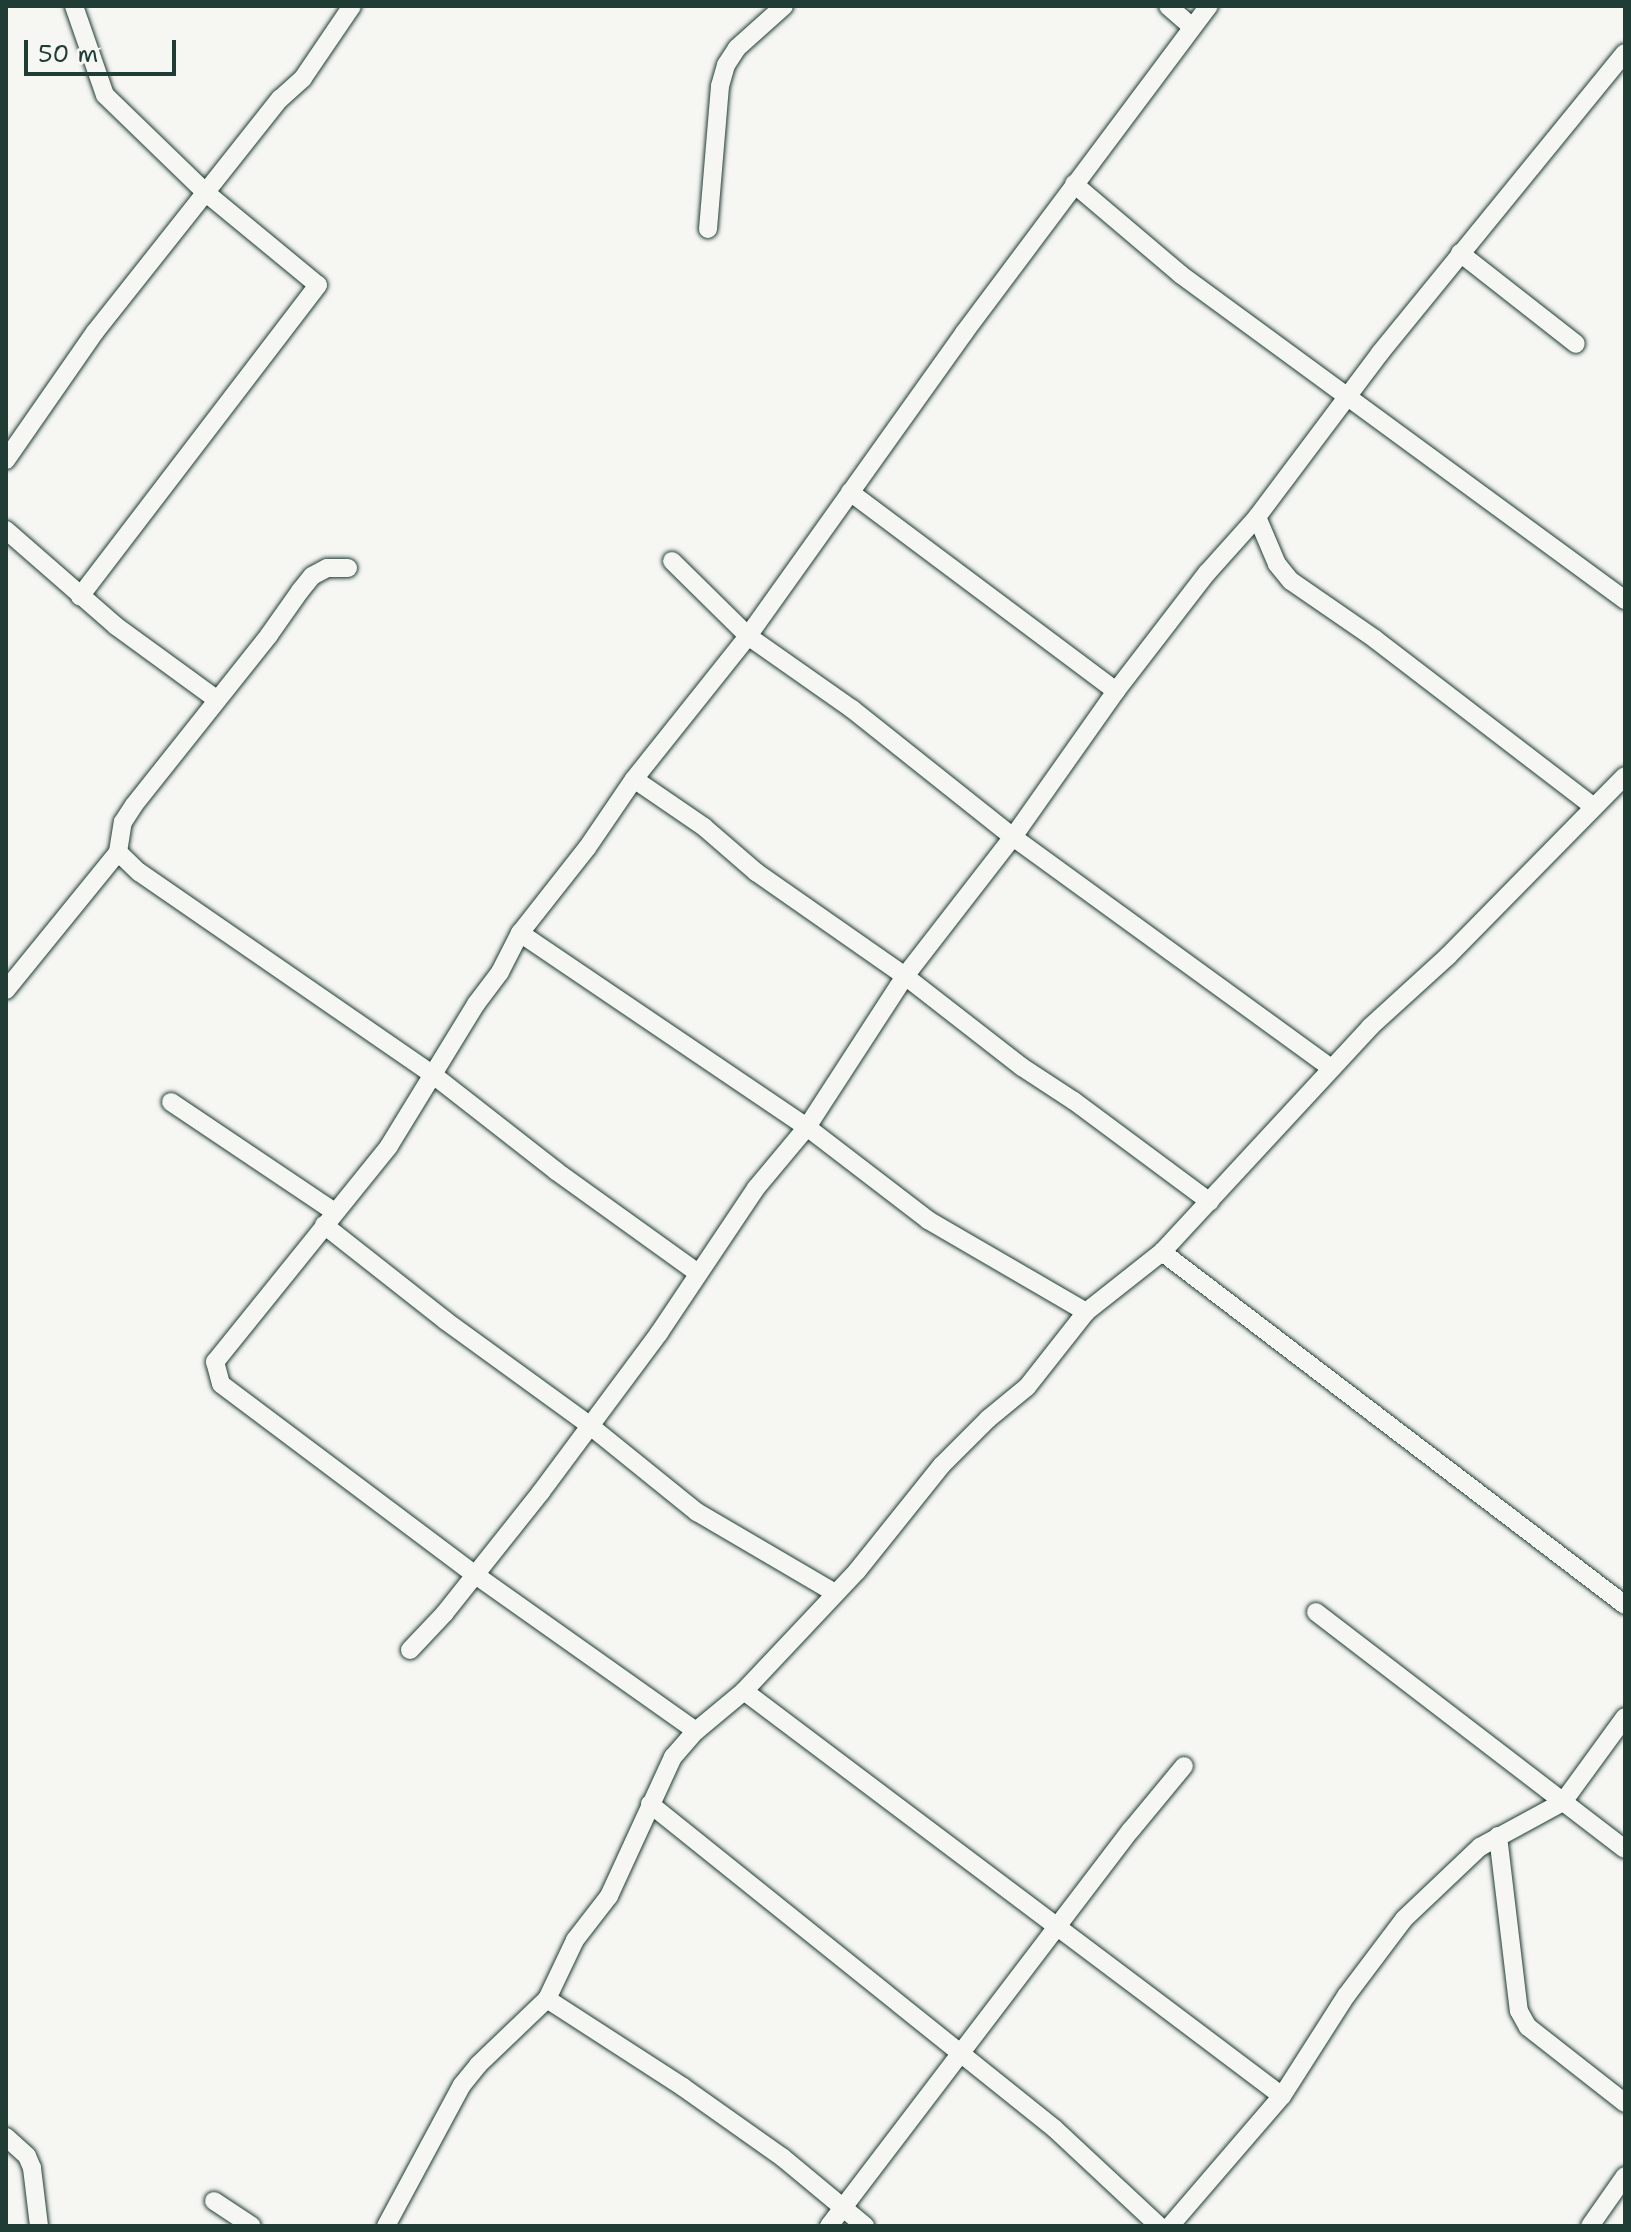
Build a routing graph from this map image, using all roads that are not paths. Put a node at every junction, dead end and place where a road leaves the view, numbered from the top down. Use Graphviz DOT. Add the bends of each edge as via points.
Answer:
graph roads {
  1 [pos="74,6"];
  2 [pos="352,6"];
  3 [pos="784,6"];
  4 [pos="1168,6"];
  5 [pos="1209,6"];
  6 [pos="1191,26"];
  7 [pos="1625,53"];
  8 [pos="1074,184"];
  9 [pos="205,192"];
  10 [pos="708,229"];
  11 [pos="1460,253"];
  12 [pos="1576,344"];
  13 [pos="1348,395"];
  14 [pos="6,460"];
  15 [pos="850,492"];
  16 [pos="1257,517"];
  17 [pos="6,530"];
  18 [pos="672,561"];
  19 [pos="348,568"];
  20 [pos="80,596"];
  21 [pos="1625,600"];
  22 [pos="748,636"];
  23 [pos="1116,691"];
  24 [pos="216,699"];
  25 [pos="1625,776"];
  26 [pos="634,779"];
  27 [pos="1593,806"];
  28 [pos="1013,837"];
  29 [pos="118,852"];
  30 [pos="520,933"];
  31 [pos="905,976"];
  32 [pos="6,990"];
  33 [pos="1331,1068"];
  34 [pos="432,1074"];
  35 [pos="171,1102"];
  36 [pos="807,1127"];
  37 [pos="1210,1202"];
  38 [pos="329,1219"];
  39 [pos="1162,1252"];
  40 [pos="698,1273"];
  41 [pos="1086,1312"];
  42 [pos="589,1425"];
  43 [pos="474,1574"];
  44 [pos="835,1593"];
  45 [pos="1625,1605"];
  46 [pos="1316,1612"];
  47 [pos="410,1650"];
  48 [pos="744,1691"];
  49 [pos="1625,1717"];
  50 [pos="696,1731"];
  51 [pos="1184,1766"];
  52 [pos="1563,1802"];
  53 [pos="650,1804"];
  54 [pos="1498,1836"];
  55 [pos="1625,1849"];
  56 [pos="1057,1925"];
  57 [pos="547,1999"];
  58 [pos="960,2054"];
  59 [pos="1282,2096"];
  60 [pos="1625,2103"];
  61 [pos="6,2137"];
  62 [pos="1625,2176"];
  63 [pos="214,2201"];
  64 [pos="843,2208"];
  65 [pos="39,2226"];
  66 [pos="252,2226"];
  67 [pos="386,2226"];
  68 [pos="829,2226"];
  69 [pos="865,2226"];
  70 [pos="1159,2226"];
  71 [pos="1170,2226"];
  72 [pos="1590,2226"];
  1 -- 9 [label="street" via="105,95"];
  2 -- 9 [label="street" via="303,78"];
  3 -- 10 [label="street" via="737,48 726,65"];
  4 -- 6 [label="street"];
  5 -- 6 [label="street"];
  6 -- 8 [label="street"];
  7 -- 11 [label="street"];
  8 -- 13 [label="street" via="1180,274"];
  8 -- 15 [label="street"];
  9 -- 14 [label="street" via="79,353"];
  9 -- 20 [label="street" via="318,285"];
  11 -- 12 [label="street"];
  11 -- 13 [label="street"];
  13 -- 16 [label="street"];
  13 -- 21 [label="street"];
  15 -- 22 [label="street"];
  15 -- 23 [label="street"];
  16 -- 23 [label="street"];
  16 -- 27 [label="street" via="1277,564 1291,581"];
  17 -- 20 [label="street"];
  18 -- 22 [label="street"];
  19 -- 24 [label="street" via="327,568 312,576"];
  20 -- 24 [label="street"];
  22 -- 26 [label="street"];
  22 -- 28 [label="street" via="852,709"];
  23 -- 28 [label="street"];
  24 -- 29 [label="street" via="123,822"];
  25 -- 27 [label="street"];
  26 -- 30 [label="street"];
  26 -- 31 [label="street"];
  27 -- 33 [label="street"];
  28 -- 31 [label="street"];
  28 -- 33 [label="street"];
  29 -- 32 [label="street"];
  29 -- 34 [label="street" via="139,872"];
  30 -- 34 [label="street"];
  30 -- 36 [label="street"];
  31 -- 36 [label="street"];
  31 -- 37 [label="street"];
  33 -- 37 [label="street"];
  34 -- 38 [label="street" via="389,1146"];
  34 -- 40 [label="street"];
  35 -- 38 [label="street"];
  36 -- 40 [label="street" via="756,1188"];
  36 -- 41 [label="street" via="928,1220"];
  37 -- 39 [label="street"];
  38 -- 42 [label="street" via="446,1321"];
  38 -- 43 [label="street" via="215,1362 216,1372 221,1384"];
  39 -- 41 [label="street"];
  39 -- 45 [label="street"];
  40 -- 42 [label="street"];
  41 -- 44 [label="street" via="1027,1387 942,1465"];
  42 -- 43 [label="street"];
  42 -- 44 [label="street" via="697,1512"];
  43 -- 47 [label="street"];
  43 -- 50 [label="street"];
  44 -- 48 [label="street"];
  46 -- 52 [label="street"];
  48 -- 50 [label="street"];
  48 -- 56 [label="street"];
  49 -- 52 [label="street"];
  50 -- 53 [label="street" via="673,1757"];
  51 -- 56 [label="street"];
  52 -- 54 [label="street"];
  52 -- 55 [label="street"];
  53 -- 57 [label="street" via="609,1896 575,1940"];
  53 -- 58 [label="street"];
  54 -- 59 [label="street" via="1454,1869 1404,1919 1346,1996"];
  54 -- 60 [label="street" via="1519,2011 1528,2027"];
  56 -- 58 [label="street"];
  56 -- 59 [label="street"];
  57 -- 64 [label="street" via="683,2087"];
  57 -- 67 [label="street" via="462,2085"];
  58 -- 64 [label="street"];
  58 -- 70 [label="street" via="1055,2129"];
  59 -- 71 [label="street"];
  61 -- 65 [label="street" via="32,2168"];
  62 -- 72 [label="street"];
  63 -- 66 [label="street"];
  64 -- 68 [label="street"];
  64 -- 69 [label="street"];
}
